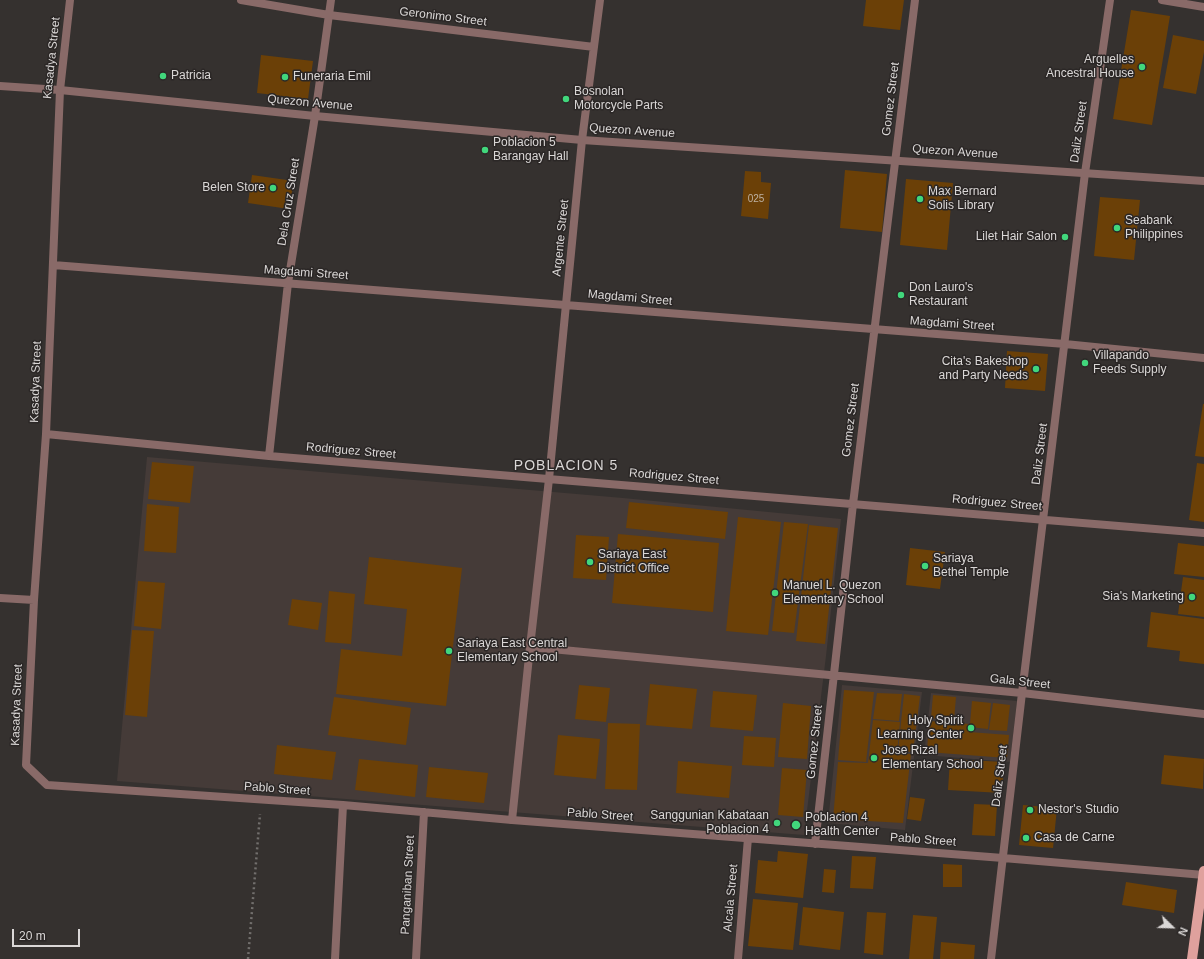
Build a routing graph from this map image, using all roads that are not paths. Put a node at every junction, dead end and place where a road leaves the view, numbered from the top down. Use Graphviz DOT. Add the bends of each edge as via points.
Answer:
graph roads {
  1 [pos="70,0"];
  2 [pos="241,0"];
  3 [pos="331,0"];
  4 [pos="600,0"];
  5 [pos="915,0"];
  6 [pos="1110,0"];
  7 [pos="1162,0"];
  8 [pos="1204,7"];
  9 [pos="329,15"];
  10 [pos="594,48"];
  11 [pos="0,86"];
  12 [pos="60,90"];
  13 [pos="315,116"];
  14 [pos="582,140"];
  15 [pos="895,160"];
  16 [pos="1085,173"];
  17 [pos="1204,180"];
  18 [pos="53,265"];
  19 [pos="288,283"];
  20 [pos="566,305"];
  21 [pos="875,330"];
  22 [pos="1065,344"];
  23 [pos="1204,358"];
  24 [pos="46,434"];
  25 [pos="269,456"];
  26 [pos="549,479"];
  27 [pos="853,504"];
  28 [pos="1044,519"];
  29 [pos="1204,533"];
  30 [pos="0,598"];
  31 [pos="34,600"];
  32 [pos="530,647"];
  33 [pos="834,676"];
  34 [pos="1022,694"];
  35 [pos="1204,714"];
  36 [pos="26,765"];
  37 [pos="343,805"];
  38 [pos="424,812"];
  39 [pos="512,820"];
  40 [pos="748,838"];
  41 [pos="815,844"];
  42 [pos="1003,858"];
  43 [pos="1204,874"];
  44 [pos="334,959"];
  45 [pos="416,959"];
  46 [pos="737,959"];
  47 [pos="991,959"];
  48 [pos="1192,959"];
  1 -- 12 [label="street, Kasadya Street"];
  2 -- 9 [label="street, Geronimo Street"];
  3 -- 9 [label="street, Dela Cruz Street"];
  4 -- 10 [label="street, Argente Street"];
  5 -- 15 [label="street, Gomez Street"];
  6 -- 16 [label="street, Daliz Street"];
  7 -- 8 [label="street"];
  9 -- 10 [label="street, Geronimo Street"];
  9 -- 13 [label="street, Dela Cruz Street"];
  10 -- 14 [label="street, Argente Street"];
  11 -- 12 [label="street, Quezon Avenue"];
  12 -- 13 [label="street, Quezon Avenue"];
  12 -- 18 [label="street, Kasadya Street"];
  13 -- 14 [label="street, Quezon Avenue"];
  13 -- 19 [label="street, Dela Cruz Street"];
  14 -- 15 [label="street, Quezon Avenue"];
  14 -- 20 [label="street, Argente Street"];
  15 -- 16 [label="street, Quezon Avenue"];
  15 -- 21 [label="street, Gomez Street"];
  16 -- 17 [label="street, Quezon Avenue"];
  16 -- 22 [label="street, Daliz Street"];
  18 -- 19 [label="street, Magdami Street"];
  18 -- 24 [label="street, Kasadya Street"];
  19 -- 20 [label="street, Magdami Street"];
  19 -- 25 [label="street, Dela Cruz Street"];
  20 -- 21 [label="street, Magdami Street"];
  20 -- 26 [label="street, Argente Street"];
  21 -- 22 [label="street, Magdami Street"];
  21 -- 27 [label="street, Gomez Street"];
  22 -- 23 [label="street, Magdami Street"];
  22 -- 28 [label="street, Daliz Street"];
  24 -- 25 [label="street, Rodriguez Street"];
  24 -- 31 [label="street, Kasadya Street"];
  25 -- 26 [label="street, Rodriguez Street"];
  26 -- 27 [label="street, Rodriguez Street"];
  26 -- 32 [label="street, Argente Street"];
  27 -- 28 [label="street, Rodriguez Street"];
  27 -- 33 [label="street, Gomez Street"];
  28 -- 29 [label="street, Rodriguez Street"];
  28 -- 34 [label="street, Daliz Street"];
  30 -- 31 [label="street"];
  31 -- 36 [label="street, Kasadya Street"];
  32 -- 33 [label="street, Gala Street"];
  32 -- 39 [label="street, Argente Street"];
  33 -- 34 [label="street, Gala Street"];
  33 -- 41 [label="street, Gomez Street"];
  34 -- 35 [label="street, Gala Street"];
  34 -- 42 [label="street, Daliz Street"];
  36 -- 37 [label="street, Pablo Street" via="47,784"];
  37 -- 38 [label="street, Pablo Street"];
  37 -- 44 [label="street"];
  38 -- 39 [label="street, Pablo Street"];
  38 -- 45 [label="street, Panganiban Street"];
  39 -- 40 [label="street, Pablo Street"];
  40 -- 41 [label="street, Pablo Street"];
  40 -- 46 [label="street, Alcala Street"];
  41 -- 42 [label="street, Pablo Street"];
  42 -- 43 [label="street, Pablo Street"];
  42 -- 47 [label="street, Daliz Street"];
  43 -- 48 [label="main road"];
}
